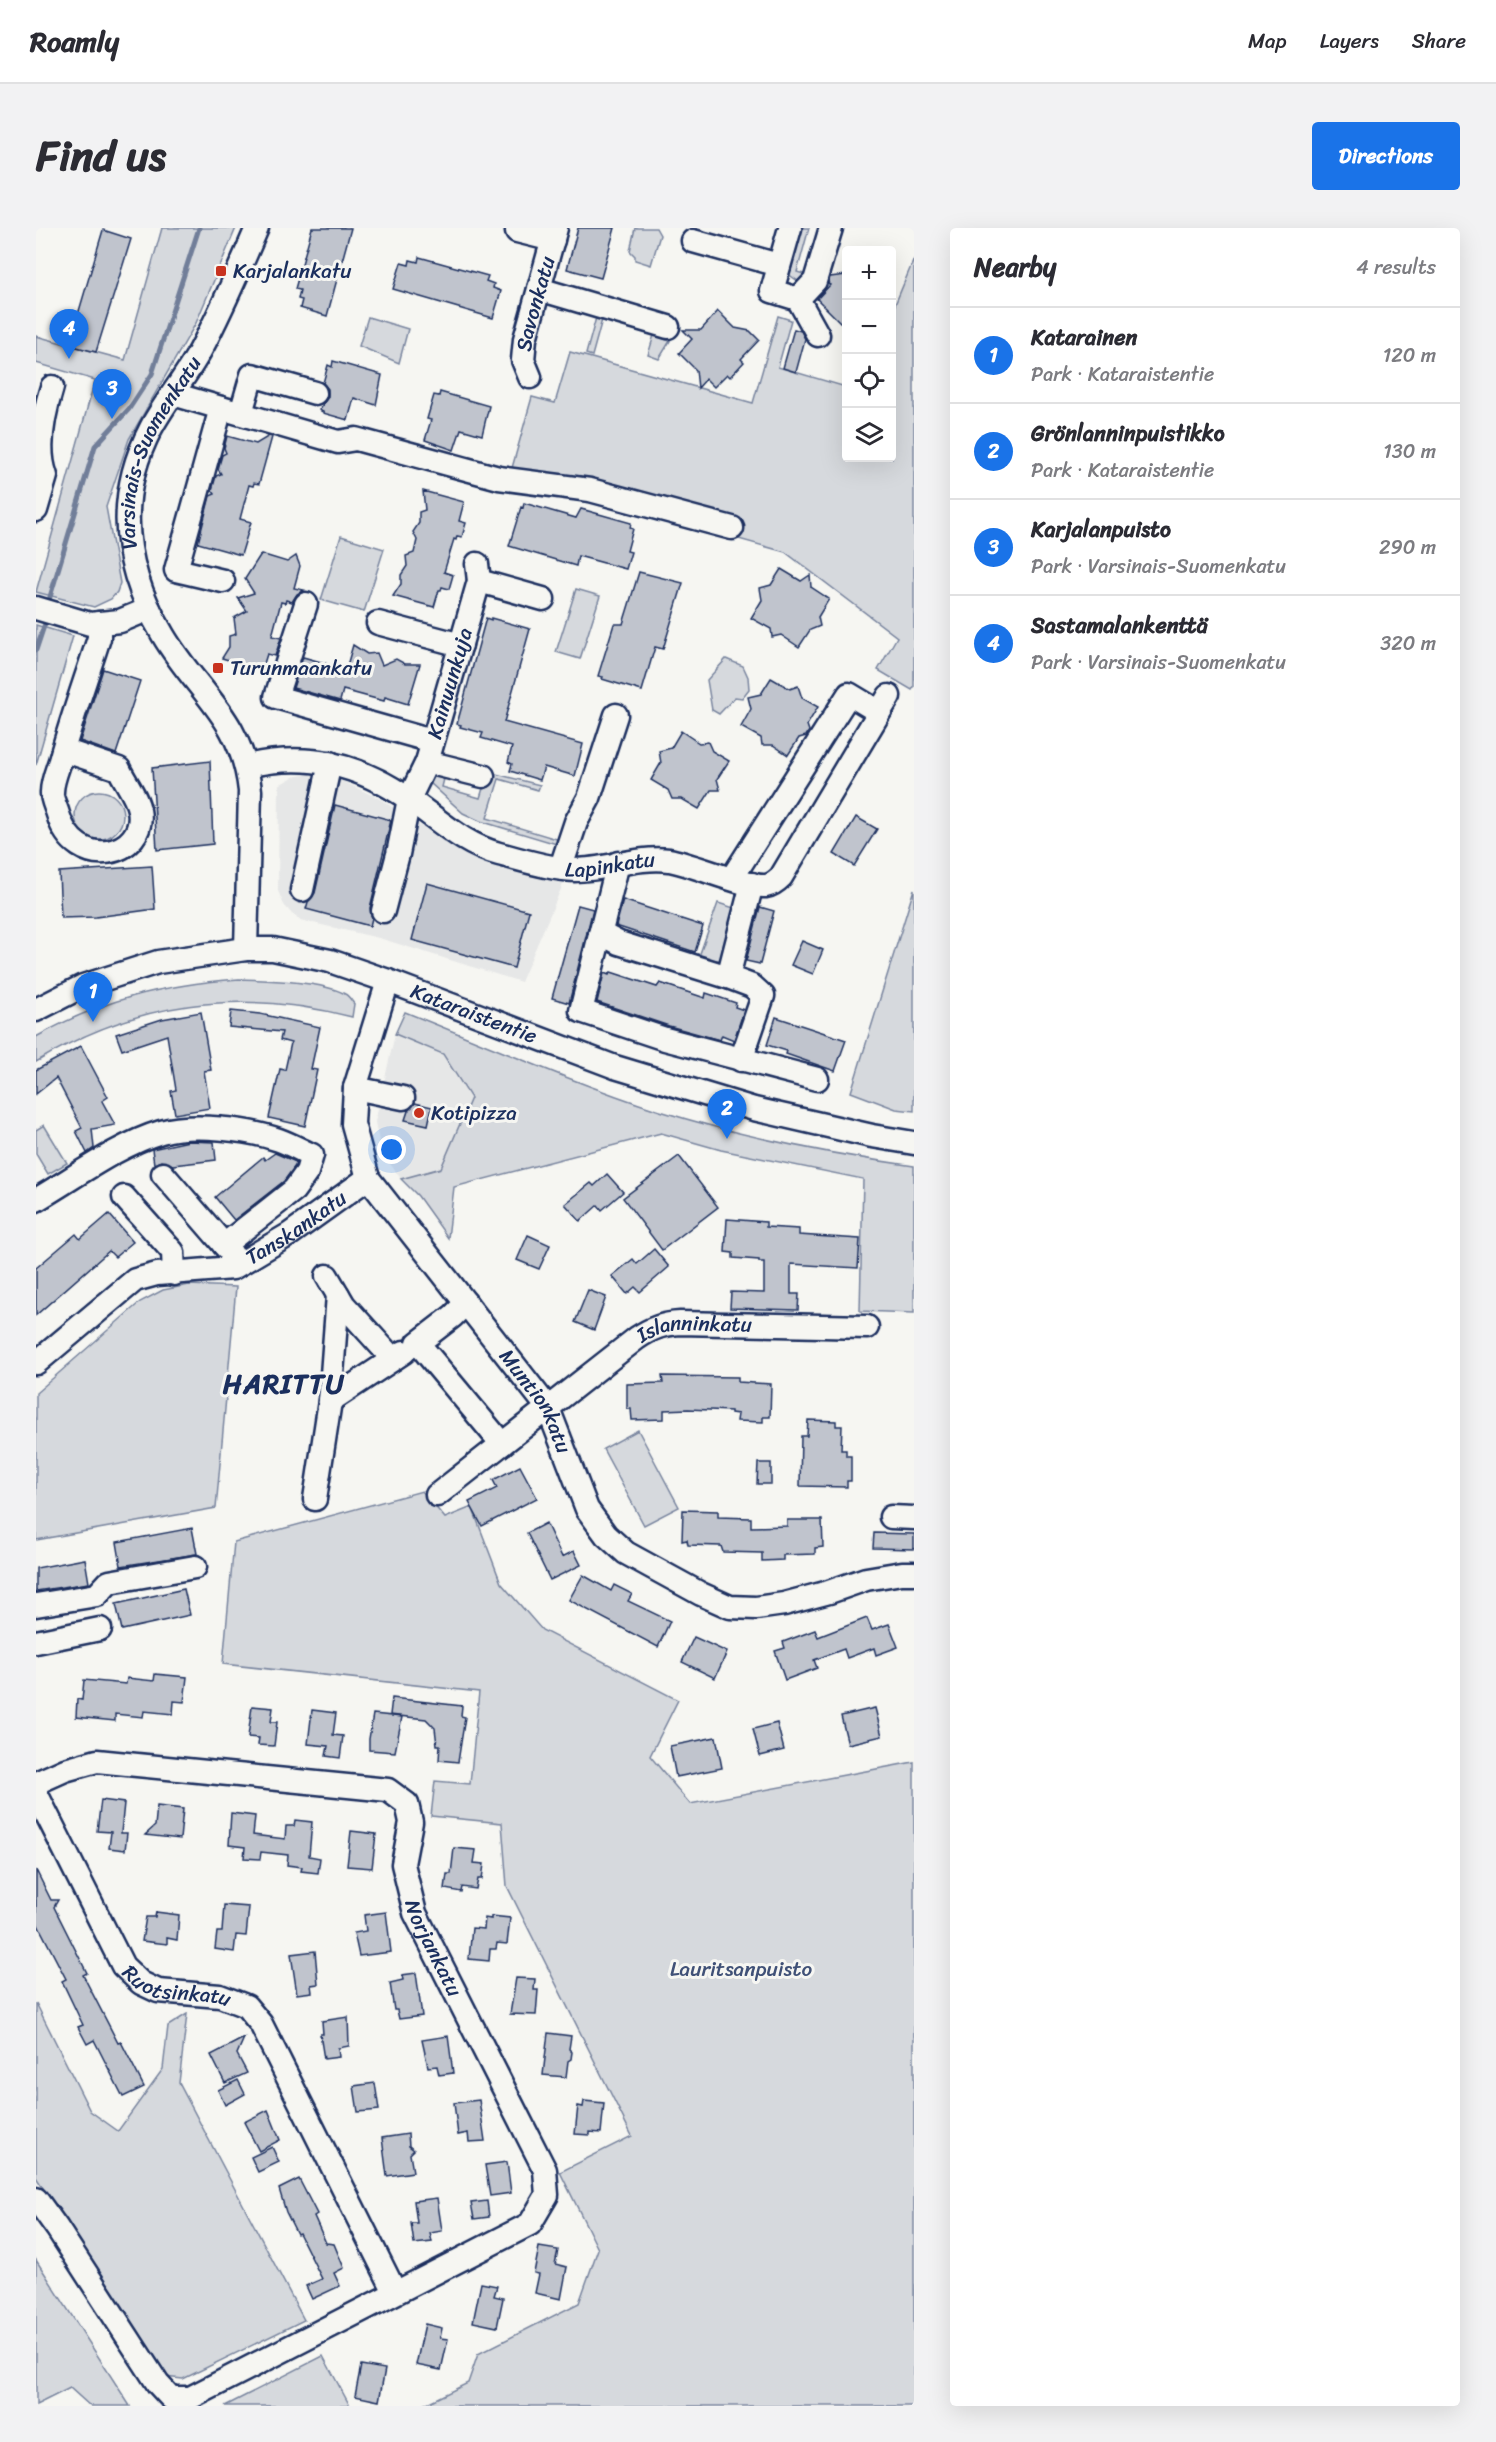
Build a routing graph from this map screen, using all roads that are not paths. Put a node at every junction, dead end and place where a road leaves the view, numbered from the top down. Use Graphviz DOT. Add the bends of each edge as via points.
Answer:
graph roads {
  1 [pos="257,228"];
  2 [pos="790,228"];
  3 [pos="831,228"];
  4 [pos="517,231"];
  5 [pos="554,234"];
  6 [pos="693,241"];
  7 [pos="780,265"];
  8 [pos="539,289"];
  9 [pos="798,299"];
  10 [pos="668,327"];
  11 [pos="818,335"];
  12 [pos="530,377"];
  13 [pos="52,387"];
  14 [pos="315,393"];
  15 [pos="173,394"];
  16 [pos="231,410"];
  17 [pos="36,510"];
  18 [pos="732,528"];
  19 [pos="223,581"];
  20 [pos="543,599"];
  21 [pos="306,604"];
  22 [pos="36,608"];
  23 [pos="149,609"];
  24 [pos="99,623"];
  25 [pos="378,623"];
  26 [pos="461,645"];
  27 [pos="616,715"];
  28 [pos="63,750"];
  29 [pos="430,751"];
  30 [pos="330,763"];
  31 [pos="247,766"];
  32 [pos="483,776"];
  33 [pos="409,799"];
  34 [pos="618,863"];
  35 [pos="561,867"];
  36 [pos="742,881"];
  37 [pos="302,890"];
  38 [pos="383,911"];
  39 [pos="600,933"];
  40 [pos="246,948"];
  41 [pos="728,977"];
  42 [pos="388,981"];
  43 [pos="36,1010"];
  44 [pos="741,1060"];
  45 [pos="817,1079"];
  46 [pos="355,1088"];
  47 [pos="403,1098"];
  48 [pos="914,1143"];
  49 [pos="164,1174"];
  50 [pos="368,1178"];
  51 [pos="124,1197"];
  52 [pos="36,1200"];
  53 [pos="224,1245"];
  54 [pos="233,1268"];
  55 [pos="174,1274"];
  56 [pos="466,1303"];
  57 [pos="867,1327"];
  58 [pos="418,1343"];
  59 [pos="393,1359"];
  60 [pos="36,1363"];
  61 [pos="330,1401"];
  62 [pos="548,1408"];
  63 [pos="502,1444"];
  64 [pos="437,1495"];
  65 [pos="315,1498"];
  66 [pos="891,1517"];
  67 [pos="914,1518"];
  68 [pos="195,1567"];
  69 [pos="914,1573"];
  70 [pos="36,1605"];
  71 [pos="100,1629"];
  72 [pos="36,1642"];
  73 [pos="36,1783"];
  74 [pos="36,1793"];
  75 [pos="36,2199"];
  76 [pos="395,2292"];
  1 -- 15 [label="street, Varsinais-Suomenkatu" via="216,320"];
  2 -- 7 [label="street"];
  3 -- 9 [label="street" via="815,281"];
  4 -- 5 [label="street"];
  5 -- 8 [label="street, Savonkatu"];
  6 -- 7 [label="street"];
  7 -- 9 [label="street" via="772,291"];
  8 -- 10 [label="street"];
  8 -- 12 [label="street, Savonkatu" via="525,339 523,360"];
  9 -- 11 [label="street"];
  13 -- 17 [label="street" via="38,432 36,457 46,476"];
  14 -- 16 [label="street" via="252,375"];
  15 -- 16 [label="street"];
  15 -- 23 [label="street, Varsinais-Suomenkatu" via="143,447 126,511 138,582"];
  16 -- 18 [label="street" via="338,442 356,439 499,478 590,490"];
  16 -- 19 [label="street" via="176,570"];
  20 -- 26 [label="street, Kainuunkuja" via="478,572"];
  21 -- 29 [label="street" via="276,697"];
  22 -- 24 [label="street" via="90,624"];
  23 -- 24 [label="street" via="120,621"];
  23 -- 31 [label="street, Varsinais-Suomenkatu" via="179,659 226,719"];
  24 -- 28 [label="street" via="99,639"];
  25 -- 26 [label="street"];
  26 -- 29 [label="street, Kainuunkuja"];
  27 -- 35 [label="street"];
  28 -- 28 [label="street" via="119,769 139,810 139,825 131,840 109,852 94,853 80,848 69,836 59,820 51,793"];
  29 -- 32 [label="street"];
  29 -- 33 [label="street, Kainuunkuja"];
  30 -- 31 [label="street, Lapinkatu" via="298,758"];
  30 -- 33 [label="street, Lapinkatu" via="365,775"];
  30 -- 37 [label="street"];
  31 -- 40 [label="street, Varsinais-Suomenkatu" via="250,791"];
  33 -- 35 [label="street, Lapinkatu" via="450,831 495,853"];
  33 -- 38 [label="street, Kainuunkuja"];
  34 -- 35 [label="street, Lapinkatu" via="574,870"];
  34 -- 36 [label="street, Lapinkatu" via="670,860"];
  34 -- 39 [label="street"];
  36 -- 36 [label="street, Lapinkatu" via="849,694 884,704 781,877 767,886"];
  36 -- 41 [label="street"];
  39 -- 41 [label="street" via="619,943"];
  39 -- 44 [label="street" via="581,1011"];
  40 -- 42 [label="street, Kataraistentie" via="273,949 330,961"];
  40 -- 43 [label="street, Kataraistentie" via="158,962 83,986"];
  41 -- 44 [label="street" via="752,986 763,996"];
  42 -- 46 [label="street, Muntionkatu"];
  42 -- 48 [label="street, Kataraistentie" via="615,1067 754,1109"];
  44 -- 45 [label="street"];
  46 -- 47 [label="street"];
  46 -- 50 [label="street, Muntionkatu" via="353,1124"];
  49 -- 53 [label="street"];
  50 -- 54 [label="street, Tanskankatu" via="290,1234"];
  50 -- 56 [label="street, Muntionkatu"];
  51 -- 55 [label="street" via="173,1252"];
  52 -- 53 [label="street" via="111,1156 162,1132 190,1128 257,1133 312,1155 307,1172 294,1190"];
  53 -- 54 [label="street" via="232,1254"];
  54 -- 55 [label="street, Tanskankatu"];
  55 -- 60 [label="street, Tanskankatu" via="135,1280"];
  56 -- 58 [label="street"];
  56 -- 62 [label="street, Muntionkatu"];
  57 -- 62 [label="street, Islanninkatu" via="664,1324 637,1338"];
  58 -- 59 [label="street"];
  58 -- 63 [label="street"];
  59 -- 61 [label="street"];
  59 -- 61 [label="street" via="344,1305 333,1286"];
  61 -- 65 [label="street"];
  62 -- 63 [label="street, Islanninkatu"];
  62 -- 69 [label="street, Muntionkatu" via="587,1509 606,1535 626,1552 701,1594 730,1607 756,1608 830,1592 866,1579"];
  63 -- 64 [label="street, Islanninkatu"];
  66 -- 67 [label="street"];
  68 -- 70 [label="street" via="109,1582 97,1596"];
  71 -- 72 [label="street"];
  73 -- 76 [label="street, Norjankatu" via="97,1761 388,1790 407,1804 411,1821 404,1864 415,1913 545,2170 547,2195 530,2224"];
  74 -- 76 [label="street, Ruotsinkatu" via="123,1966 141,1983 158,1991 220,1996 246,2006 261,2024"];
  75 -- 76 [label="street, Norjankatu" via="171,2398 190,2398"];
}
